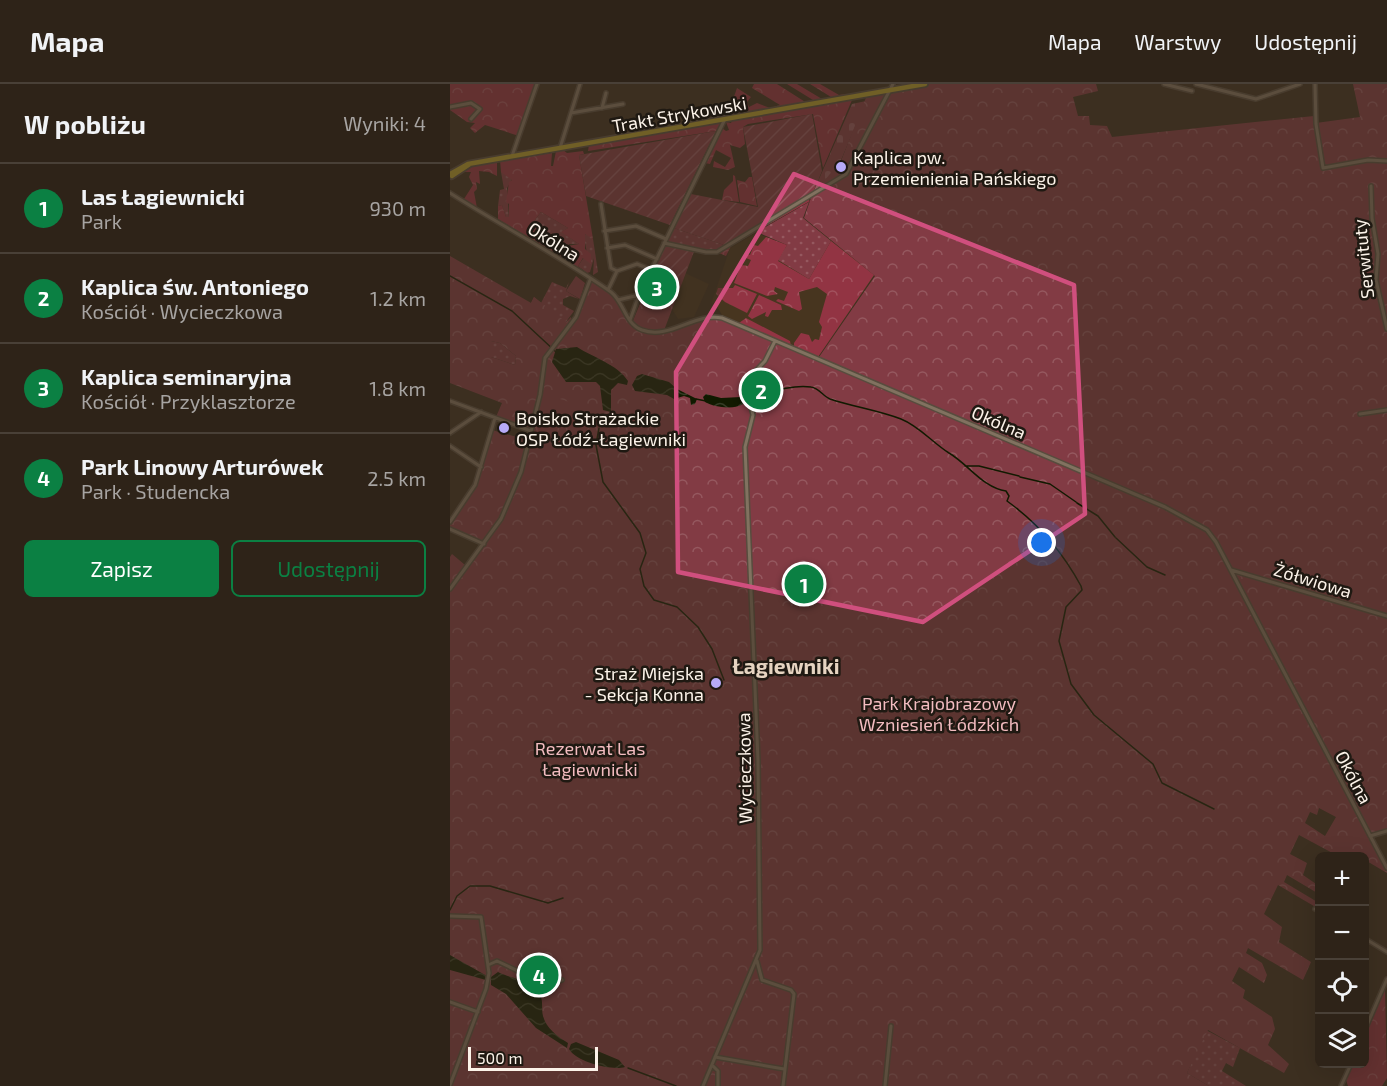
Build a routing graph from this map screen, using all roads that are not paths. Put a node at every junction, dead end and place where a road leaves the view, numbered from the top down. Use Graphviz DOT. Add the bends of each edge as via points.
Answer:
graph roads {
  1 [pos="537,84"];
  2 [pos="580,84"];
  3 [pos="893,84"];
  4 [pos="925,84"];
  5 [pos="1164,84"];
  6 [pos="1196,84"];
  7 [pos="1300,84"];
  8 [pos="1315,84"];
  9 [pos="890,90"];
  10 [pos="1192,91"];
  11 [pos="606,93"];
  12 [pos="623,104"];
  13 [pos="450,107"];
  14 [pos="602,108"];
  15 [pos="571,113"];
  16 [pos="471,119"];
  17 [pos="725,119"];
  18 [pos="560,148"];
  19 [pos="512,156"];
  20 [pos="1387,161"];
  21 [pos="450,176"];
  22 [pos="1371,186"];
  23 [pos="450,193"];
  24 [pos="601,204"];
  25 [pos="604,231"];
  26 [pos="665,241"];
  27 [pos="607,248"];
  28 [pos="657,259"];
  29 [pos="652,270"];
  30 [pos="617,272"];
  31 [pos="590,280"];
  32 [pos="608,290"];
  33 [pos="639,295"];
  34 [pos="618,300"];
  35 [pos="630,320"];
  36 [pos="1387,329"];
  37 [pos="775,341"];
  38 [pos="450,400"];
  39 [pos="1387,410"];
  40 [pos="481,412"];
  41 [pos="1360,414"];
  42 [pos="495,418"];
  43 [pos="531,431"];
  44 [pos="450,433"];
  45 [pos="452,448"];
  46 [pos="450,453"];
  47 [pos="481,467"];
  48 [pos="450,522"];
  49 [pos="450,529"];
  50 [pos="484,544"];
  51 [pos="1231,570"];
  52 [pos="450,589"];
  53 [pos="1387,616"];
  54 [pos="1387,831"];
  55 [pos="1370,836"];
  56 [pos="1387,868"];
  57 [pos="450,916"];
  58 [pos="1369,941"];
  59 [pos="1387,952"];
  60 [pos="757,961"];
  61 [pos="488,965"];
  62 [pos="1387,980"];
  63 [pos="557,981"];
  64 [pos="450,1002"];
  65 [pos="478,1012"];
  66 [pos="1369,1023"];
  67 [pos="891,1026"];
  68 [pos="715,1057"];
  69 [pos="712,1065"];
  70 [pos="1349,1068"];
  71 [pos="785,1069"];
  72 [pos="450,1085"];
  73 [pos="703,1086"];
  74 [pos="718,1086"];
  75 [pos="783,1086"];
  76 [pos="885,1086"];
  77 [pos="1341,1086"];
  1 -- 19 [label="street"];
  2 -- 15 [label="street"];
  3 -- 9 [label="street"];
  4 -- 9 [label="main road, Trakt Strykowski"];
  5 -- 10 [label="street"];
  6 -- 7 [label="street" via="1257,99"];
  8 -- 20 [label="street" via="1323,168 1368,160"];
  9 -- 17 [label="main road, Trakt Strykowski"];
  9 -- 26 [label="street" via="854,162 839,180 717,252"];
  11 -- 14 [label="street"];
  12 -- 14 [label="street"];
  13 -- 16 [label="street" via="471,103 480,109"];
  14 -- 15 [label="street"];
  15 -- 18 [label="street"];
  17 -- 18 [label="main road, Trakt Strykowski"];
  17 -- 26 [label="street"];
  18 -- 19 [label="main road, Trakt Strykowski"];
  19 -- 21 [label="main road, Trakt Strykowski" via="462,165"];
  22 -- 36 [label="street, Serwituty" via="1378,254 1376,280"];
  23 -- 31 [label="street, Okólna"];
  24 -- 25 [label="street"];
  25 -- 26 [label="street" via="636,226"];
  25 -- 27 [label="street"];
  26 -- 28 [label="street"];
  27 -- 28 [label="street" via="625,245"];
  27 -- 30 [label="street" via="611,268"];
  28 -- 29 [label="street"];
  29 -- 30 [label="street" via="637,264"];
  29 -- 33 [label="street"];
  30 -- 32 [label="street"];
  31 -- 32 [label="street, Okólna"];
  31 -- 43 [label="street" via="576,317 544,360"];
  32 -- 34 [label="street, Okólna"];
  33 -- 34 [label="street"];
  33 -- 35 [label="street"];
  34 -- 35 [label="street, Okólna"];
  35 -- 37 [label="street, Okólna" via="640,330 658,333 718,317"];
  37 -- 51 [label="street, Okólna" via="1171,510 1210,533"];
  37 -- 60 [label="street, Wycieczkowa" via="748,386 755,415 746,439 758,760"];
  38 -- 40 [label="street"];
  39 -- 41 [label="street"];
  40 -- 42 [label="street"];
  40 -- 44 [label="street"];
  42 -- 43 [label="street"];
  42 -- 47 [label="street"];
  43 -- 50 [label="street" via="517,480 499,522"];
  45 -- 46 [label="street"];
  45 -- 47 [label="street"];
  47 -- 48 [label="street" via="475,485"];
  49 -- 50 [label="street"];
  50 -- 52 [label="street"];
  51 -- 53 [label="street, Żółwiowa"];
  51 -- 55 [label="street, Okólna"];
  54 -- 55 [label="street"];
  55 -- 56 [label="street, Okólna"];
  57 -- 61 [label="street" via="480,917"];
  58 -- 59 [label="street"];
  60 -- 68 [label="street, Wycieczkowa"];
  60 -- 71 [label="street" via="762,980 794,993"];
  61 -- 63 [label="street" via="497,961 541,982"];
  61 -- 65 [label="street"];
  62 -- 66 [label="street"];
  64 -- 65 [label="street"];
  65 -- 72 [label="street"];
  67 -- 76 [label="street"];
  68 -- 69 [label="street, Wycieczkowa"];
  68 -- 71 [label="street"];
  69 -- 73 [label="street, Wycieczkowa"];
  69 -- 74 [label="street" via="718,1071"];
  70 -- 77 [label="street"];
  71 -- 75 [label="street"];
}
